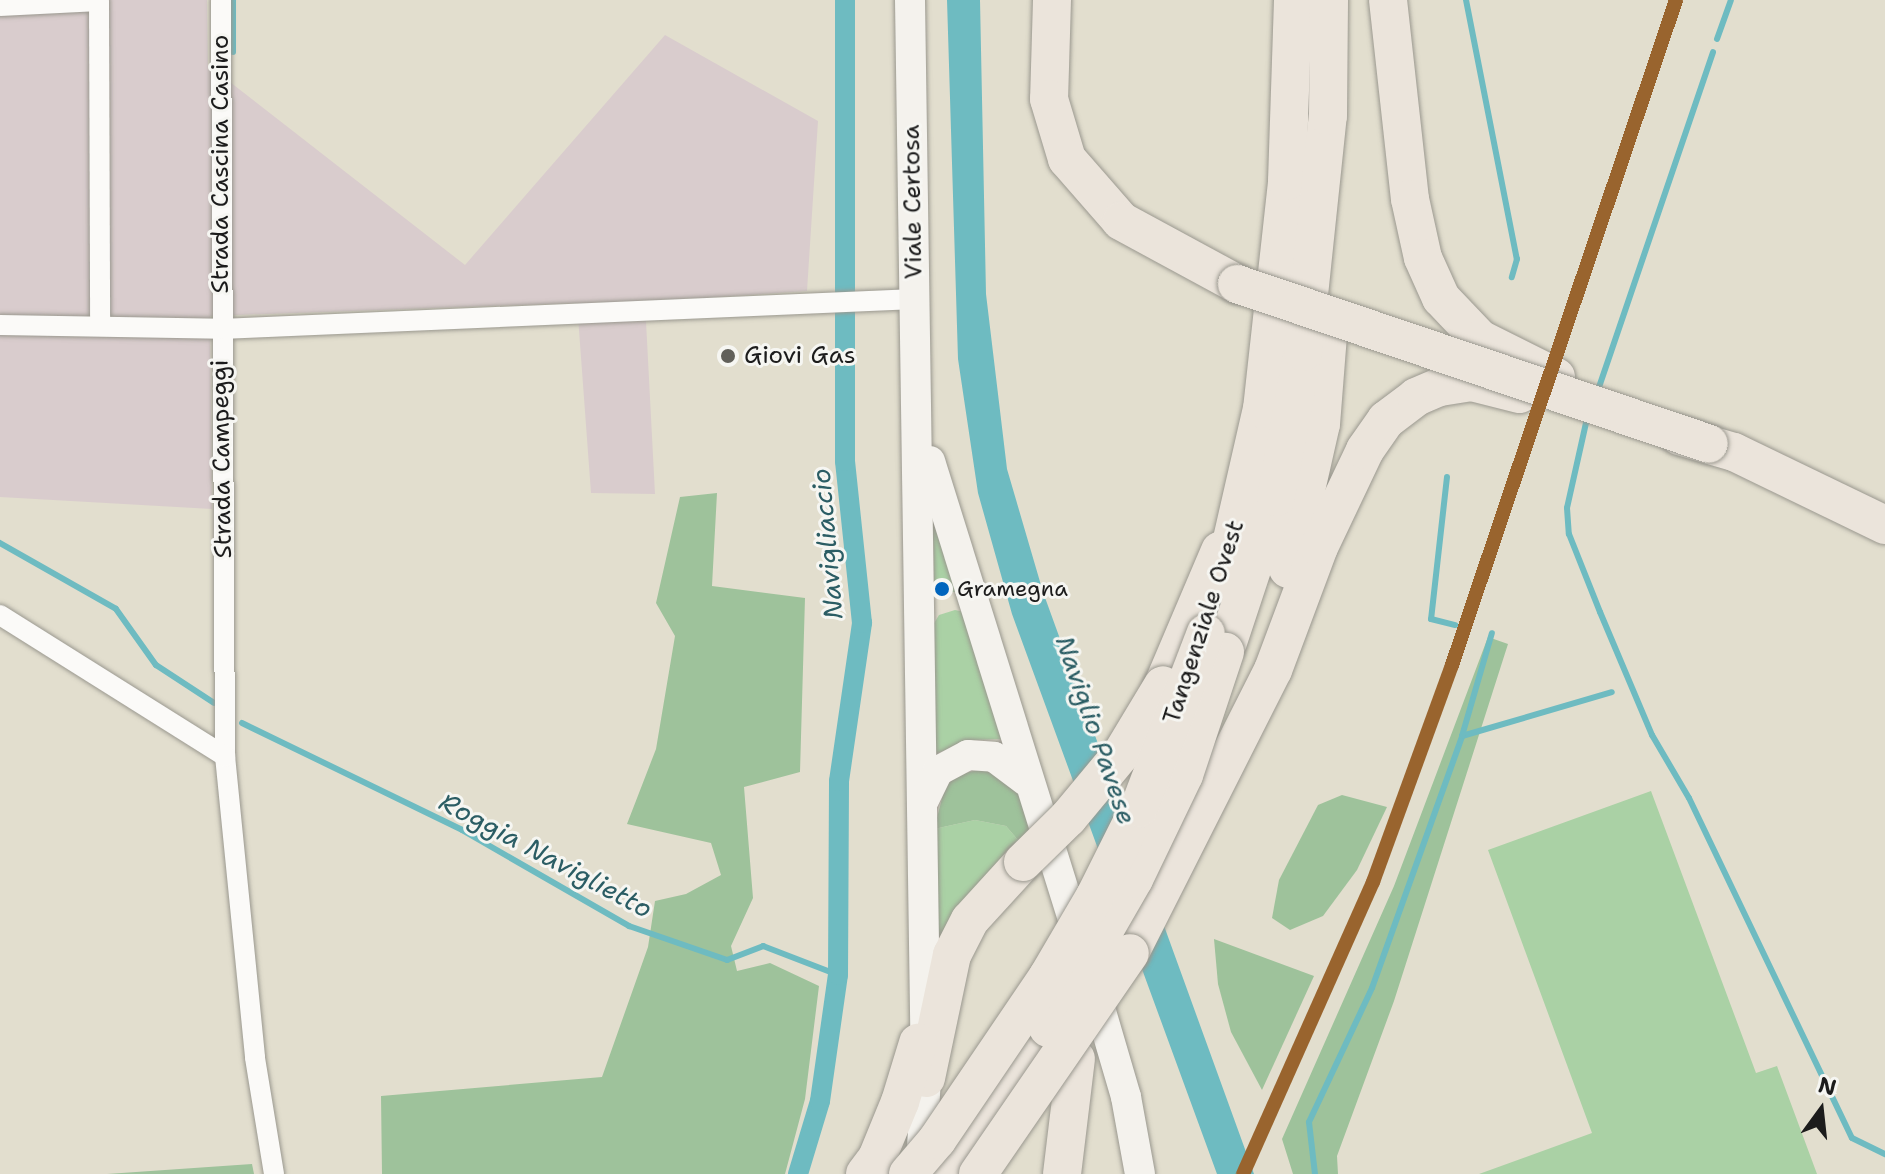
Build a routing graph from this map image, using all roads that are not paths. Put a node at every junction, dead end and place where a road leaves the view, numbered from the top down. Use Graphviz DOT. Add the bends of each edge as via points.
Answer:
graph roads {
  1 [pos="221,0"];
  2 [pos="910,0"];
  3 [pos="1283,0"];
  4 [pos="1293,0"];
  5 [pos="1329,0"];
  6 [pos="1388,0"];
  7 [pos="1052,1"];
  8 [pos="0,6"];
  9 [pos="1328,116"];
  10 [pos="1287,181"];
  11 [pos="915,299"];
  12 [pos="0,325"];
  13 [pos="100,326"];
  14 [pos="221,329"];
  15 [pos="919,404"];
  16 [pos="1721,448"];
  17 [pos="1245,481"];
  18 [pos="1885,525"];
  19 [pos="0,615"];
  20 [pos="1217,637"];
  21 [pos="1228,754"];
  22 [pos="225,756"];
  23 [pos="1026,781"];
  24 [pos="921,807"];
  25 [pos="1130,953"];
  26 [pos="924,1021"];
  27 [pos="926,1078"];
  28 [pos="1126,1097"];
  29 [pos="274,1174"];
  30 [pos="865,1174"];
  31 [pos="908,1174"];
  32 [pos="920,1174"];
  33 [pos="943,1174"];
  34 [pos="978,1174"];
  35 [pos="1062,1174"];
  36 [pos="1125,1174"];
  37 [pos="1140,1174"];
  1 -- 14 [label="street, Strada Cascina Casino"];
  2 -- 11 [label="main road, Viale Certosa"];
  3 -- 10 [label="highway"];
  4 -- 10 [label="highway, Tangenziale Ovest"];
  5 -- 9 [label="highway, Tangenziale Ovest"];
  6 -- 16 [label="highway, bridge" via="1410,199 1423,258 1441,298 1480,339 1514,358"];
  7 -- 16 [label="highway, bridge" via="1049,99 1067,159 1121,221 1237,284"];
  8 -- 13 [label="street" via="99,1"];
  9 -- 20 [label="highway, Tangenziale Ovest" via="1303,352 1278,483"];
  9 -- 21 [label="highway" via="1330,298 1321,424 1297,542"];
  10 -- 17 [label="highway, Tangenziale Ovest" via="1262,409"];
  11 -- 14 [label="street, Strada Campeggi"];
  11 -- 15 [label="main road, Viale Certosa"];
  12 -- 13 [label="street"];
  13 -- 14 [label="street"];
  14 -- 22 [label="street, Strada Campeggi"];
  15 -- 23 [label="main road" via="942,504"];
  15 -- 24 [label="main road"];
  16 -- 18 [label="highway"];
  16 -- 21 [label="highway, bridge" via="1472,382 1416,397 1386,420 1343,490 1273,670"];
  17 -- 20 [label="highway, Tangenziale Ovest"];
  17 -- 27 [label="highway, bridge" via="1163,685 1122,753 970,920 952,955"];
  19 -- 22 [label="street"];
  20 -- 31 [label="highway, Tangenziale Ovest, bridge" via="1095,896 1031,1001"];
  20 -- 33 [label="highway, Tangenziale Ovest, bridge" via="1184,775 1134,879 1074,988"];
  21 -- 25 [label="highway"];
  22 -- 29 [label="street, Strada Campeggi" via="255,1058"];
  23 -- 24 [label="main road" via="994,757 968,755 938,771"];
  23 -- 28 [label="main road"];
  24 -- 26 [label="main road"];
  25 -- 34 [label="highway, bridge"];
  25 -- 35 [label="highway, bridge" via="1076,1059"];
  26 -- 27 [label="main road"];
  26 -- 30 [label="highway" via="900,1102"];
  27 -- 32 [label="main road"];
  28 -- 36 [label="main road"];
  28 -- 37 [label="main road"];
}
